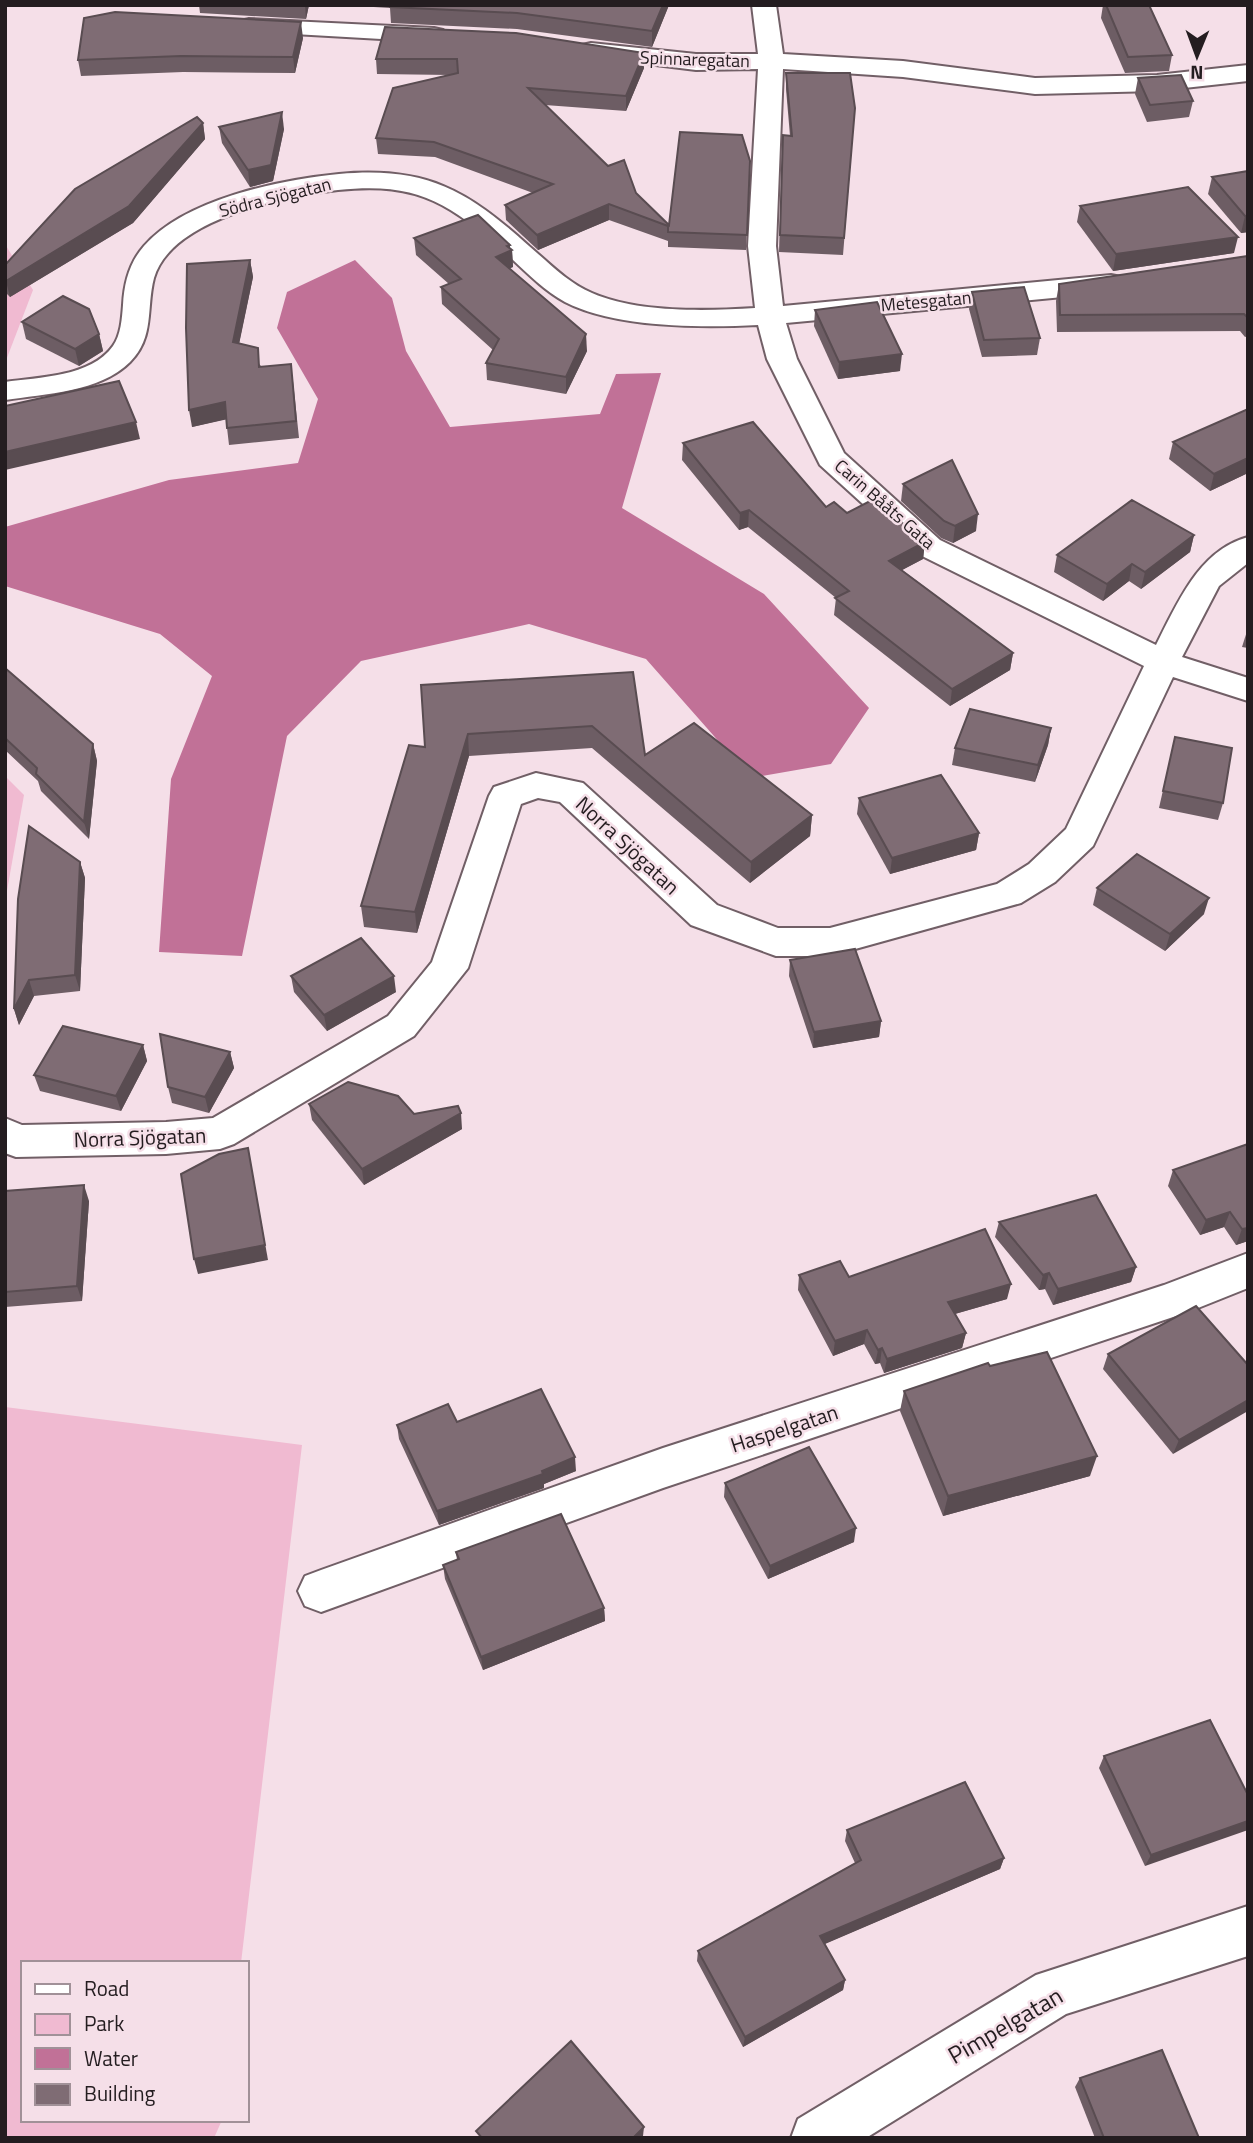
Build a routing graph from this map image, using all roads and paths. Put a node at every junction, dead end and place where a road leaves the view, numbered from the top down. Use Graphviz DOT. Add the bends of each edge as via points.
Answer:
graph roads {
  1 [pos="764,5"];
  2 [pos="223,24"];
  3 [pos="452,36"];
  4 [pos="571,47"];
  5 [pos="771,61"];
  6 [pos="1248,74"];
  7 [pos="1142,278"];
  8 [pos="770,315"];
  9 [pos="5,391"];
  10 [pos="1248,547"];
  11 [pos="1163,662"];
  12 [pos="1248,690"];
  13 [pos="5,1134"];
  14 [pos="1248,1270"];
  15 [pos="321,1591"];
  16 [pos="1248,1931"];
  17 [pos="817,2138"];
  1 -- 5 [label="street, Carin Bååts Gata"];
  2 -- 3 [label="street"];
  4 -- 5 [label="street, Spinnaregatan" via="696,62"];
  5 -- 6 [label="street, Spinnaregatan" via="903,69 1035,86 1157,83"];
  5 -- 8 [label="street, Carin Bååts Gata" via="762,246"];
  7 -- 8 [label="street, Metesgatan"];
  8 -- 9 [label="street, Södra Sjögatan" via="699,317 589,302 553,282 460,201 390,181 328,183 218,209 182,228 163,242 141,272 131,342 120,356 79,377"];
  8 -- 11 [label="street, Carin Bååts Gata" via="782,359 831,458 929,547"];
  10 -- 11 [label="street" via="1206,580"];
  11 -- 12 [label="street, Carin Bååts Gata"];
  11 -- 13 [label="street, Norra Sjögatan" via="1080,837 1042,873 1008,894 830,942 776,942 704,915 571,792 536,785 506,796 449,968 401,1026 220,1133 16,1141"];
  14 -- 15 [label="street, Haspelgatan" via="1173,1300 663,1468"];
  16 -- 17 [label="street, Pimpelgatan" via="1054,1993"];
}
